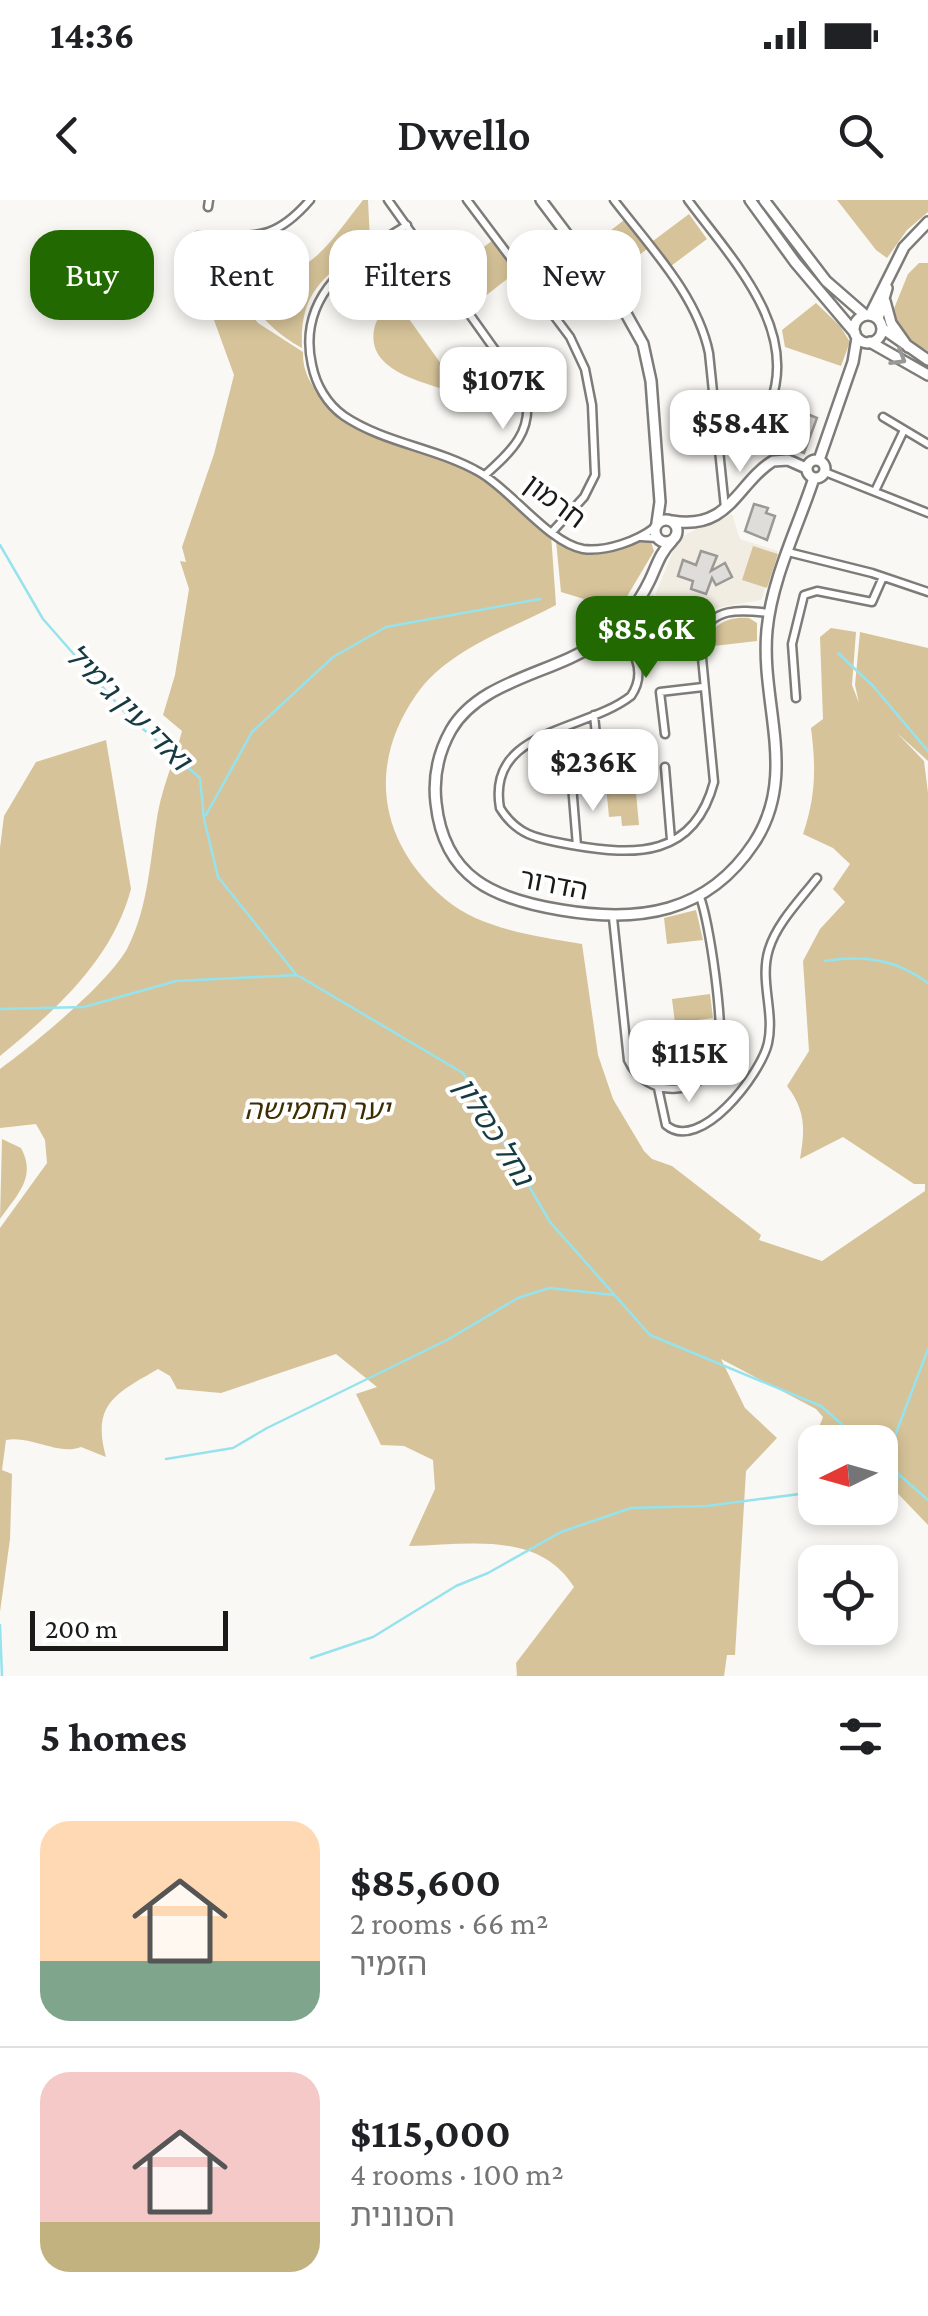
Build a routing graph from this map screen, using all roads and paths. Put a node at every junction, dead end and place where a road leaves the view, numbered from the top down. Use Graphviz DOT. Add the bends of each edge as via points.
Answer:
graph roads {
  1 [pos="310,200"];
  2 [pos="388,200"];
  3 [pos="467,200"];
  4 [pos="542,200"];
  5 [pos="614,200"];
  6 [pos="688,200"];
  7 [pos="750,200"];
  8 [pos="764,200"];
  9 [pos="928,222"];
  10 [pos="407,226"];
  11 [pos="277,230"];
  12 [pos="904,247"];
  13 [pos="887,290"];
  14 [pos="874,319"];
  15 [pos="862,339"];
  16 [pos="908,347"];
  17 [pos="928,360"];
  18 [pos="928,375"];
  19 [pos="883,417"];
  20 [pos="904,430"];
  21 [pos="718,444"];
  22 [pos="928,444"];
  23 [pos="819,460"];
  24 [pos="806,468"];
  25 [pos="824,472"];
  26 [pos="484,476"];
  27 [pos="814,478"];
  28 [pos="875,491"];
  29 [pos="660,502"];
  30 [pos="725,509"];
  31 [pos="928,513"];
  32 [pos="671,521"];
  33 [pos="691,522"];
  34 [pos="553,531"];
  35 [pos="657,532"];
  36 [pos="674,538"];
  37 [pos="788,552"];
  38 [pos="660,554"];
  39 [pos="883,577"];
  40 [pos="928,592"];
  41 [pos="770,613"];
  42 [pos="615,628"];
  43 [pos="703,686"];
  44 [pos="796,698"];
  45 [pos="594,716"];
  46 [pos="666,734"];
  47 [pos="665,766"];
  48 [pos="600,775"];
  49 [pos="572,785"];
  50 [pos="671,842"];
  51 [pos="578,846"];
  52 [pos="817,878"];
  53 [pos="699,895"];
  54 [pos="613,918"];
  55 [pos="658,1088"];
  1 -- 11 [label="street"];
  2 -- 10 [label="street"];
  3 -- 34 [label="street" via="570,338 585,369 594,475"];
  4 -- 29 [label="street" via="644,344"];
  5 -- 21 [label="street" via="697,314 709,354"];
  6 -- 21 [label="street" via="756,295 777,357 776,385 761,422"];
  7 -- 15 [label="street"];
  8 -- 14 [label="street" via="826,281"];
  9 -- 12 [label="street"];
  10 -- 26 [label="street" via="528,402 526,426"];
  10 -- 26 [label="street, חרמון" via="357,257 324,290 311,321 315,378 347,418"];
  12 -- 13 [label="street"];
  12 -- 14 [label="street"];
  13 -- 14 [label="street"];
  13 -- 16 [label="street" via="886,313"];
  14 -- 15 [label="street" via="877,339"];
  14 -- 15 [label="street" via="855,324"];
  14 -- 16 [label="street"];
  15 -- 18 [label="street, one-way"];
  15 -- 23 [label="street"];
  16 -- 17 [label="street"];
  19 -- 20 [label="street"];
  20 -- 22 [label="street"];
  20 -- 28 [label="street"];
  21 -- 30 [label="street"];
  23 -- 24 [label="street"];
  23 -- 25 [label="street"];
  24 -- 27 [label="street"];
  24 -- 30 [label="street" via="773,461"];
  25 -- 27 [label="street"];
  25 -- 28 [label="street"];
  26 -- 34 [label="street, חרמון"];
  27 -- 37 [label="street, הדרור"];
  28 -- 31 [label="street"];
  29 -- 32 [label="street"];
  29 -- 35 [label="street"];
  30 -- 33 [label="street"];
  32 -- 33 [label="street"];
  32 -- 35 [label="street"];
  32 -- 36 [label="street"];
  33 -- 36 [label="street"];
  34 -- 35 [label="street, חרמון" via="584,549"];
  35 -- 36 [label="street"];
  35 -- 38 [label="street"];
  36 -- 38 [label="street, הדרור"];
  37 -- 39 [label="street"];
  37 -- 41 [label="street, הדרור"];
  38 -- 42 [label="street, הדרור" via="642,594"];
  39 -- 40 [label="street"];
  39 -- 44 [label="street" via="872,602 817,591 804,596 792,644"];
  41 -- 43 [label="street" via="726,611 710,621 698,645"];
  41 -- 53 [label="street, הדרור" via="767,663 779,762 774,797 748,852"];
  42 -- 45 [label="street" via="633,651 638,679 631,696"];
  42 -- 54 [label="street, הדרור" via="569,659 471,706 444,742 435,787 446,842 479,884 519,902"];
  43 -- 46 [label="street" via="660,692"];
  43 -- 50 [label="street" via="714,782 702,814"];
  45 -- 48 [label="street"];
  45 -- 51 [label="street" via="523,746 498,785 500,808 516,829"];
  47 -- 50 [label="street"];
  49 -- 51 [label="street"];
  50 -- 51 [label="street" via="632,853"];
  52 -- 55 [label="street" via="768,952 769,1033 758,1066 713,1121 694,1132 666,1125"];
  53 -- 54 [label="street, הדרור" via="648,914"];
  53 -- 55 [label="street" via="707,916 720,1050 695,1082"];
  54 -- 55 [label="street" via="628,1060 639,1078"];
}
